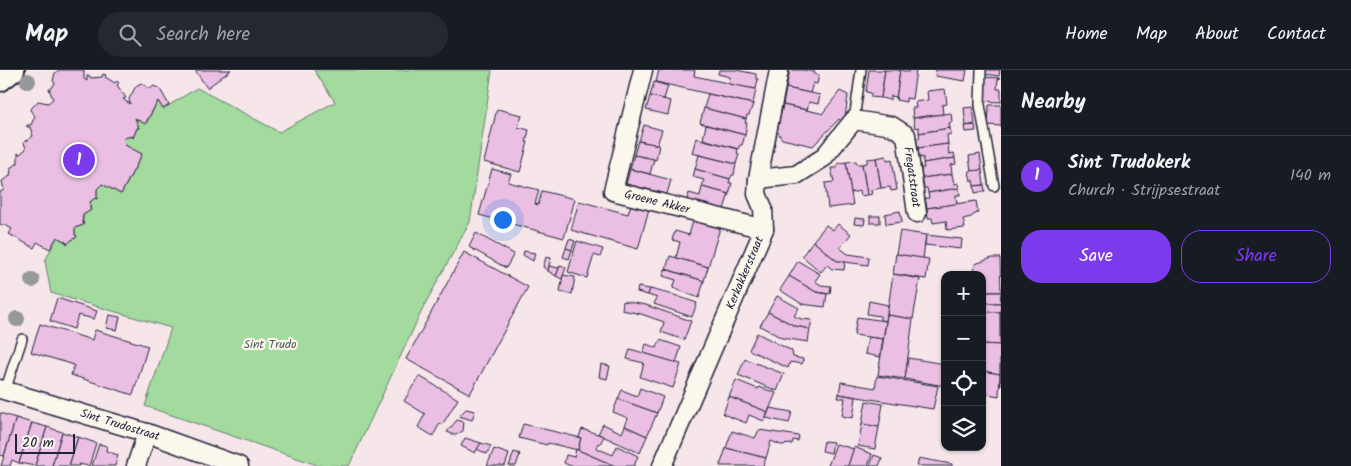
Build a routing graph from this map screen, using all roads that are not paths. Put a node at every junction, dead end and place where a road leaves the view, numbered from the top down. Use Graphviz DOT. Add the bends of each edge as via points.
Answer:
graph roads {
  1 [pos="14,70"];
  2 [pos="643,70"];
  3 [pos="779,70"];
  4 [pos="861,70"];
  5 [pos="981,70"];
  6 [pos="0,80"];
  7 [pos="854,120"];
  8 [pos="758,179"];
  9 [pos="994,186"];
  10 [pos="917,213"];
  11 [pos="764,229"];
  12 [pos="22,339"];
  13 [pos="3,390"];
  14 [pos="147,433"];
  15 [pos="136,466"];
  16 [pos="239,466"];
  17 [pos="662,466"];
  1 -- 6 [label="street"];
  2 -- 11 [label="street, Groene Akker" via="613,191"];
  3 -- 8 [label="street, Kerkakkerstraat"];
  4 -- 7 [label="lane"];
  5 -- 9 [label="lane" via="980,105"];
  7 -- 8 [label="street" via="823,158 796,175"];
  7 -- 10 [label="street, Fregatstraat" via="892,126 906,135"];
  8 -- 11 [label="street, Kerkakkerstraat" via="757,194 763,208"];
  11 -- 17 [label="street, Kerkakkerstraat"];
  12 -- 13 [label="lane"];
  13 -- 14 [label="street, Sint Trudostraat"];
  14 -- 15 [label="street"];
  14 -- 16 [label="street, Sint Trudostraat"];
}
